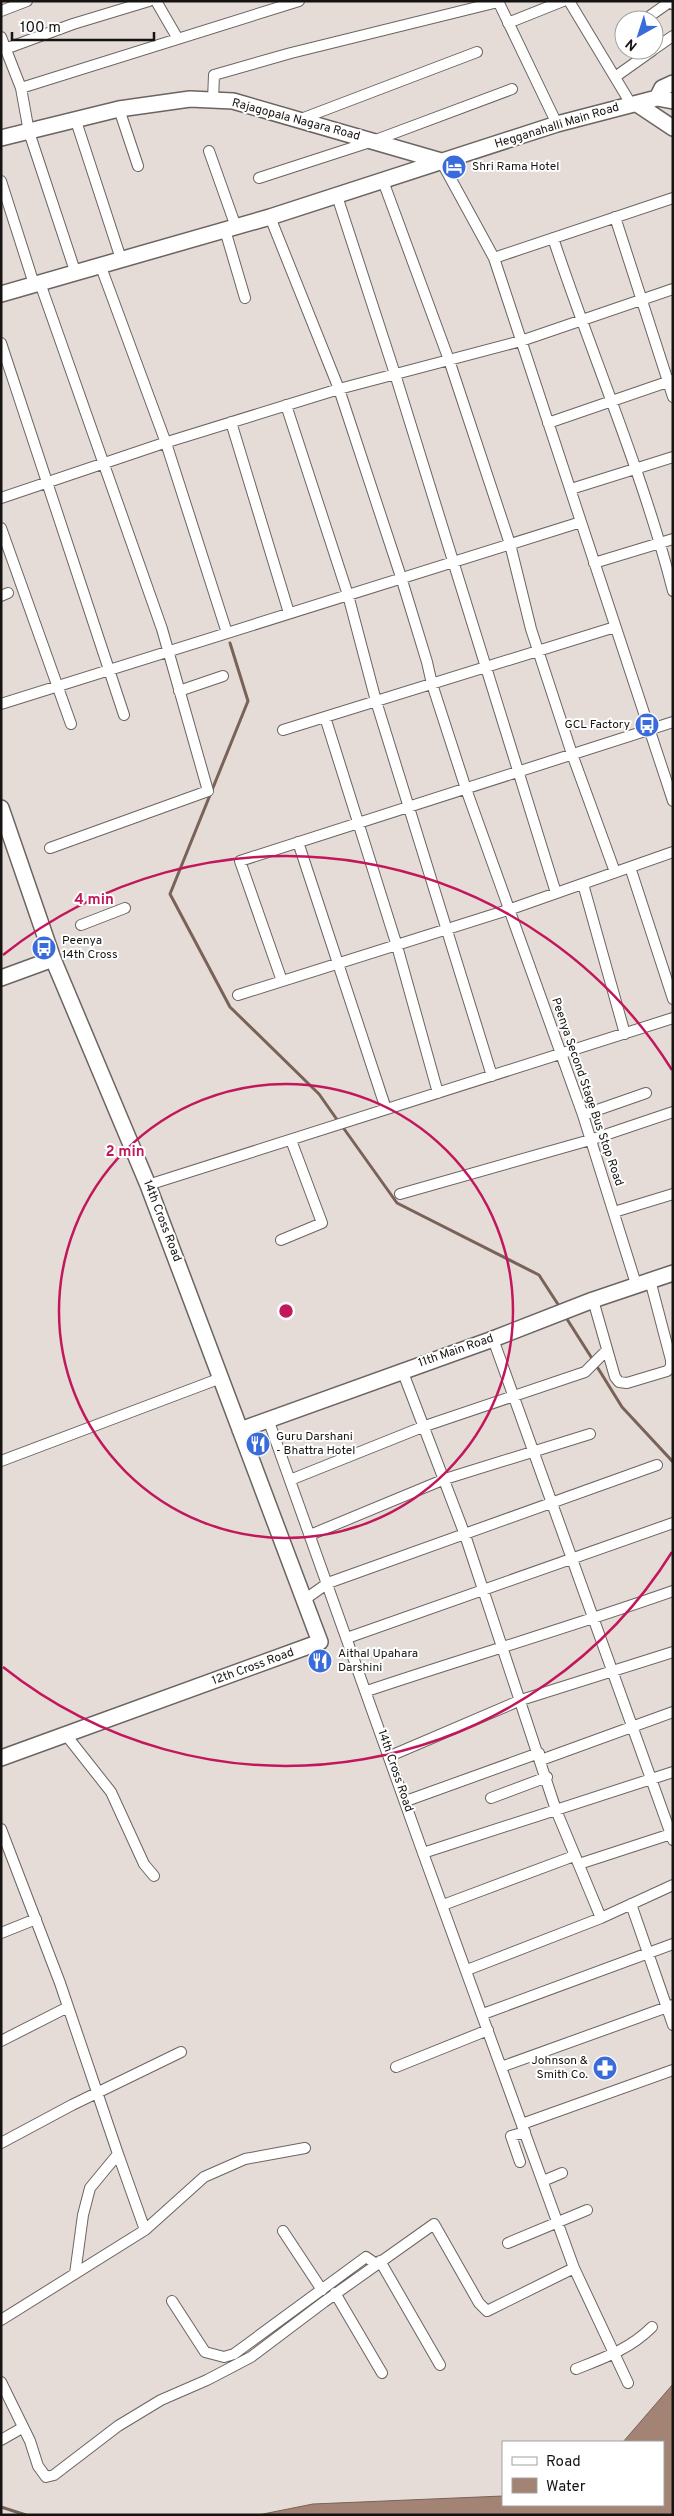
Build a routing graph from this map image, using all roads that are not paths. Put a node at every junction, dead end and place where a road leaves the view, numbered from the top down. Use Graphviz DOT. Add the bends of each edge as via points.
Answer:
graph roads {
  1 [pos="27,1"];
  2 [pos="149,1"];
  3 [pos="156,1"];
  4 [pos="299,1"];
  5 [pos="563,1"];
  6 [pos="569,1"];
  7 [pos="498,2"];
  8 [pos="673,4"];
  9 [pos="1,10"];
  10 [pos="658,10"];
  11 [pos="508,23"];
  12 [pos="1,37"];
  13 [pos="178,39"];
  14 [pos="6,49"];
  15 [pos="477,52"];
  16 [pos="639,60"];
  17 [pos="614,77"];
  18 [pos="673,83"];
  19 [pos="21,88"];
  20 [pos="512,89"];
  21 [pos="657,98"];
  22 [pos="212,100"];
  23 [pos="673,101"];
  24 [pos="634,104"];
  25 [pos="119,109"];
  26 [pos="74,118"];
  27 [pos="301,119"];
  28 [pos="557,124"];
  29 [pos="673,128"];
  30 [pos="29,132"];
  31 [pos="1,138"];
  32 [pos="373,141"];
  33 [pos="209,151"];
  34 [pos="441,161"];
  35 [pos="138,166"];
  36 [pos="258,178"];
  37 [pos="1,181"];
  38 [pos="382,181"];
  39 [pos="337,196"];
  40 [pos="672,202"];
  41 [pos="270,217"];
  42 [pos="615,218"];
  43 [pos="231,228"];
  44 [pos="554,238"];
  45 [pos="494,258"];
  46 [pos="121,259"];
  47 [pos="102,267"];
  48 [pos="76,274"];
  49 [pos="37,284"];
  50 [pos="673,289"];
  51 [pos="1,294"];
  52 [pos="245,298"];
  53 [pos="642,300"];
  54 [pos="580,321"];
  55 [pos="521,341"];
  56 [pos="1,343"];
  57 [pos="449,360"];
  58 [pos="395,374"];
  59 [pos="671,380"];
  60 [pos="339,389"];
  61 [pos="673,397"];
  62 [pos="612,401"];
  63 [pos="286,405"];
  64 [pos="232,422"];
  65 [pos="548,423"];
  66 [pos="166,443"];
  67 [pos="673,457"];
  68 [pos="104,463"];
  69 [pos="635,469"];
  70 [pos="46,481"];
  71 [pos="571,489"];
  72 [pos="1,498"];
  73 [pos="581,522"];
  74 [pos="1,528"];
  75 [pos="673,539"];
  76 [pos="661,543"];
  77 [pos="510,544"];
  78 [pos="454,561"];
  79 [pos="594,563"];
  80 [pos="401,577"];
  81 [pos="673,591"];
  82 [pos="348,595"];
  83 [pos="289,613"];
  84 [pos="615,627"];
  85 [pos="227,633"];
  86 [pos="167,652"];
  87 [pos="539,652"];
  88 [pos="486,667"];
  89 [pos="110,670"];
  90 [pos="223,676"];
  91 [pos="432,684"];
  92 [pos="58,686"];
  93 [pos="179,692"];
  94 [pos="376,701"];
  95 [pos="1,704"];
  96 [pos="124,715"];
  97 [pos="325,717"];
  98 [pos="673,722"];
  99 [pos="71,724"];
  100 [pos="648,729"];
  101 [pos="283,730"];
  102 [pos="572,754"];
  103 [pos="517,772"];
  104 [pos="466,789"];
  105 [pos="673,801"];
  106 [pos="409,807"];
  107 [pos="1,808"];
  108 [pos="358,823"];
  109 [pos="298,842"];
  110 [pos="50,848"];
  111 [pos="673,852"];
  112 [pos="630,867"];
  113 [pos="615,872"];
  114 [pos="583,884"];
  115 [pos="556,893"];
  116 [pos="125,908"];
  117 [pos="511,909"];
  118 [pos="81,925"];
  119 [pos="447,930"];
  120 [pos="398,946"];
  121 [pos="53,960"];
  122 [pos="339,965"];
  123 [pos="1,978"];
  124 [pos="282,981"];
  125 [pos="238,995"];
  126 [pos="673,999"];
  127 [pos="673,1018"];
  128 [pos="625,1034"];
  129 [pos="561,1054"];
  130 [pos="492,1076"];
  131 [pos="438,1093"];
  132 [pos="646,1093"];
  133 [pos="386,1110"];
  134 [pos="673,1112"];
  135 [pos="582,1115"];
  136 [pos="292,1140"];
  137 [pos="590,1140"];
  138 [pos="148,1185"];
  139 [pos="400,1194"];
  140 [pos="673,1194"];
  141 [pos="614,1212"];
  142 [pos="281,1240"];
  143 [pos="673,1273"];
  144 [pos="643,1282"];
  145 [pos="592,1300"];
  146 [pos="493,1339"];
  147 [pos="607,1350"];
  148 [pos="402,1370"];
  149 [pos="221,1378"];
  150 [pos="513,1396"];
  151 [pos="268,1419"];
  152 [pos="425,1426"];
  153 [pos="240,1430"];
  154 [pos="590,1434"];
  155 [pos="532,1451"];
  156 [pos="1,1461"];
  157 [pos="657,1465"];
  158 [pos="445,1479"];
  159 [pos="290,1480"];
  160 [pos="551,1504"];
  161 [pos="673,1523"];
  162 [pos="310,1535"];
  163 [pos="465,1535"];
  164 [pos="571,1558"];
  165 [pos="328,1583"];
  166 [pos="483,1589"];
  167 [pos="673,1591"];
  168 [pos="304,1600"];
  169 [pos="594,1619"];
  170 [pos="347,1638"];
  171 [pos="502,1646"];
  172 [pos="673,1652"];
  173 [pos="613,1673"];
  174 [pos="367,1691"];
  175 [pos="521,1700"];
  176 [pos="673,1712"];
  177 [pos="632,1727"];
  178 [pos="66,1735"];
  179 [pos="390,1756"];
  180 [pos="540,1757"];
  181 [pos="1,1758"];
  182 [pos="673,1772"];
  183 [pos="547,1777"];
  184 [pos="651,1779"];
  185 [pos="491,1798"];
  186 [pos="406,1801"];
  187 [pos="556,1810"];
  188 [pos="1,1829"];
  189 [pos="671,1830"];
  190 [pos="423,1853"];
  191 [pos="576,1860"];
  192 [pos="154,1876"];
  193 [pos="673,1885"];
  194 [pos="631,1904"];
  195 [pos="443,1905"];
  196 [pos="601,1918"];
  197 [pos="36,1919"];
  198 [pos="1,1933"];
  199 [pos="673,1944"];
  200 [pos="648,1953"];
  201 [pos="467,1970"];
  202 [pos="670,2006"];
  203 [pos="68,2007"];
  204 [pos="482,2014"];
  205 [pos="673,2025"];
  206 [pos="488,2030"];
  207 [pos="1,2041"];
  208 [pos="180,2052"];
  209 [pos="396,2067"];
  210 [pos="502,2067"];
  211 [pos="673,2070"];
  212 [pos="96,2094"];
  213 [pos="523,2128"];
  214 [pos="1,2144"];
  215 [pos="305,2148"];
  216 [pos="118,2154"];
  217 [pos="520,2162"];
  218 [pos="562,2173"];
  219 [pos="542,2181"];
  220 [pos="587,2210"];
  221 [pos="557,2222"];
  222 [pos="145,2230"];
  223 [pos="283,2232"];
  224 [pos="508,2243"];
  225 [pos="378,2263"];
  226 [pos="574,2268"];
  227 [pos="75,2274"];
  228 [pos="322,2290"];
  229 [pos="335,2293"];
  230 [pos="172,2301"];
  231 [pos="1,2320"];
  232 [pos="652,2327"];
  233 [pos="614,2354"];
  234 [pos="440,2365"];
  235 [pos="576,2369"];
  236 [pos="382,2373"];
  237 [pos="1,2382"];
  238 [pos="628,2383"];
  239 [pos="22,2428"];
  240 [pos="1,2440"];
  1 -- 9 [label="street"];
  2 -- 14 [label="street"];
  3 -- 13 [label="street"];
  4 -- 13 [label="street"];
  5 -- 11 [label="street"];
  6 -- 17 [label="street"];
  7 -- 11 [label="street"];
  7 -- 22 [label="street" via="214,75"];
  8 -- 10 [label="street" via="671,1"];
  11 -- 28 [label="street"];
  12 -- 14 [label="street"];
  13 -- 19 [label="street"];
  14 -- 19 [label="street"];
  15 -- 27 [label="street"];
  16 -- 17 [label="street"];
  17 -- 24 [label="street"];
  18 -- 21 [label="street" via="662,88"];
  19 -- 30 [label="street"];
  20 -- 32 [label="street"];
  21 -- 23 [label="street, Hegganahalli Main Road"];
  21 -- 24 [label="street, Hegganahalli Main Road"];
  22 -- 25 [label="street, Rajagopala Nagara Road" via="190,99"];
  22 -- 27 [label="street, Rajagopala Nagara Road" via="234,101"];
  24 -- 28 [label="street, Hegganahalli Main Road"];
  24 -- 29 [label="street"];
  25 -- 26 [label="street, Rajagopala Nagara Road"];
  25 -- 35 [label="street"];
  26 -- 30 [label="street, Rajagopala Nagara Road"];
  26 -- 46 [label="street"];
  27 -- 32 [label="street, Rajagopala Nagara Road"];
  28 -- 34 [label="street, Hegganahalli Main Road"];
  30 -- 31 [label="street, Rajagopala Nagara Road"];
  30 -- 48 [label="street"];
  32 -- 34 [label="street, Rajagopala Nagara Road"];
  32 -- 36 [label="street"];
  33 -- 43 [label="street"];
  34 -- 38 [label="street, Hegganahalli Main Road"];
  34 -- 45 [label="street"];
  37 -- 49 [label="street"];
  38 -- 39 [label="street, Hegganahalli Main Road"];
  38 -- 57 [label="street"];
  39 -- 41 [label="street, Hegganahalli Main Road"];
  39 -- 58 [label="street"];
  40 -- 42 [label="street"];
  41 -- 43 [label="street, Hegganahalli Main Road"];
  41 -- 60 [label="street, Peenya Second Stage Bus Stop Road"];
  42 -- 44 [label="street"];
  42 -- 53 [label="street"];
  43 -- 46 [label="street, Hegganahalli Main Road"];
  43 -- 52 [label="street"];
  44 -- 45 [label="street"];
  44 -- 54 [label="street"];
  45 -- 55 [label="street"];
  46 -- 47 [label="street, Hegganahalli Main Road"];
  47 -- 48 [label="street, Hegganahalli Main Road"];
  47 -- 66 [label="street"];
  48 -- 49 [label="street, Hegganahalli Main Road"];
  49 -- 51 [label="street, Hegganahalli Main Road"];
  49 -- 68 [label="street"];
  50 -- 53 [label="street"];
  53 -- 54 [label="street"];
  53 -- 59 [label="street"];
  54 -- 55 [label="street"];
  54 -- 62 [label="street"];
  55 -- 57 [label="street"];
  55 -- 65 [label="street"];
  56 -- 70 [label="street"];
  57 -- 58 [label="street"];
  57 -- 77 [label="street"];
  58 -- 60 [label="street"];
  58 -- 78 [label="street"];
  59 -- 61 [label="street"];
  59 -- 62 [label="street"];
  60 -- 63 [label="street"];
  60 -- 80 [label="street, Peenya Second Stage Bus Stop Road"];
  62 -- 65 [label="street"];
  62 -- 69 [label="street"];
  63 -- 64 [label="street"];
  63 -- 82 [label="street"];
  64 -- 66 [label="street"];
  64 -- 83 [label="street"];
  65 -- 71 [label="street"];
  66 -- 68 [label="street"];
  66 -- 85 [label="street"];
  67 -- 69 [label="street"];
  68 -- 70 [label="street"];
  68 -- 86 [label="street" via="162,629"];
  69 -- 71 [label="street"];
  69 -- 76 [label="street"];
  70 -- 72 [label="street"];
  70 -- 89 [label="street"];
  71 -- 73 [label="street"];
  73 -- 77 [label="street"];
  73 -- 79 [label="street"];
  74 -- 92 [label="street"];
  75 -- 76 [label="street"];
  76 -- 79 [label="street"];
  76 -- 81 [label="street"];
  77 -- 78 [label="street"];
  77 -- 87 [label="street"];
  78 -- 80 [label="street"];
  78 -- 88 [label="street"];
  79 -- 84 [label="street"];
  80 -- 82 [label="street"];
  80 -- 91 [label="street, Peenya Second Stage Bus Stop Road"];
  82 -- 83 [label="street"];
  82 -- 94 [label="street"];
  83 -- 85 [label="street"];
  84 -- 87 [label="street"];
  84 -- 100 [label="street"];
  85 -- 86 [label="street"];
  86 -- 89 [label="street"];
  86 -- 93 [label="street"];
  87 -- 88 [label="street"];
  87 -- 102 [label="street"];
  88 -- 91 [label="street"];
  88 -- 103 [label="street"];
  89 -- 92 [label="street"];
  89 -- 96 [label="street"];
  90 -- 93 [label="street"];
  91 -- 94 [label="street"];
  91 -- 104 [label="street, Peenya Second Stage Bus Stop Road"];
  92 -- 95 [label="street"];
  92 -- 99 [label="street"];
  93 -- 110 [label="street" via="208,791"];
  94 -- 97 [label="street"];
  94 -- 106 [label="street"];
  97 -- 101 [label="street"];
  97 -- 108 [label="street"];
  98 -- 100 [label="street"];
  100 -- 102 [label="street"];
  100 -- 105 [label="street"];
  102 -- 103 [label="street"];
  102 -- 113 [label="street"];
  103 -- 104 [label="street"];
  103 -- 115 [label="street"];
  104 -- 106 [label="street"];
  104 -- 117 [label="street, Peenya Second Stage Bus Stop Road"];
  106 -- 108 [label="street"];
  106 -- 119 [label="street"];
  107 -- 121 [label="street, 14th Cross Road"];
  108 -- 109 [label="street"];
  108 -- 120 [label="street"];
  109 -- 122 [label="street"];
  109 -- 124 [label="street" via="240,861"];
  111 -- 112 [label="street"];
  112 -- 113 [label="street"];
  112 -- 126 [label="street"];
  113 -- 114 [label="street"];
  114 -- 115 [label="street"];
  114 -- 128 [label="street"];
  115 -- 117 [label="street"];
  116 -- 118 [label="street"];
  117 -- 119 [label="street"];
  117 -- 129 [label="street, Peenya Second Stage Bus Stop Road"];
  119 -- 120 [label="street"];
  119 -- 130 [label="street"];
  120 -- 122 [label="street"];
  120 -- 131 [label="street"];
  121 -- 123 [label="street"];
  121 -- 138 [label="street, 14th Cross Road"];
  122 -- 124 [label="street"];
  122 -- 133 [label="street"];
  124 -- 125 [label="street"];
  127 -- 128 [label="street"];
  128 -- 129 [label="street"];
  129 -- 130 [label="street"];
  129 -- 135 [label="street, Peenya Second Stage Bus Stop Road"];
  130 -- 131 [label="street"];
  131 -- 133 [label="street"];
  132 -- 135 [label="street"];
  133 -- 136 [label="street"];
  134 -- 137 [label="street"];
  135 -- 137 [label="street, Peenya Second Stage Bus Stop Road"];
  136 -- 138 [label="street"];
  136 -- 142 [label="street" via="322,1223"];
  137 -- 139 [label="street"];
  137 -- 141 [label="street, Peenya Second Stage Bus Stop Road"];
  138 -- 149 [label="street, 14th Cross Road"];
  140 -- 141 [label="street"];
  141 -- 144 [label="street, Peenya Second Stage Bus Stop Road"];
  143 -- 144 [label="street, 11th Main Road"];
  144 -- 145 [label="street, 11th Main Road"];
  144 -- 147 [label="street, Peenya Second Stage Bus Stop Road" via="672,1360 671,1366 667,1371 627,1383 619,1382"];
  145 -- 146 [label="street, 11th Main Road"];
  145 -- 147 [label="street"];
  146 -- 148 [label="street, 11th Main Road"];
  146 -- 150 [label="street"];
  147 -- 150 [label="street" via="585,1372"];
  148 -- 151 [label="street, 11th Main Road"];
  148 -- 152 [label="street"];
  149 -- 153 [label="street, 14th Cross Road"];
  149 -- 156 [label="street"];
  150 -- 152 [label="street"];
  150 -- 155 [label="street"];
  151 -- 153 [label="street, 11th Main Road"];
  151 -- 159 [label="street, 14th Cross Road"];
  152 -- 158 [label="street"];
  152 -- 159 [label="street"];
  153 -- 168 [label="street, 12th Cross Road"];
  154 -- 155 [label="street"];
  155 -- 158 [label="street"];
  155 -- 160 [label="street"];
  157 -- 160 [label="street"];
  158 -- 162 [label="street"];
  158 -- 163 [label="street"];
  159 -- 162 [label="street, 14th Cross Road"];
  160 -- 163 [label="street"];
  160 -- 164 [label="street"];
  161 -- 164 [label="street"];
  162 -- 165 [label="street, 14th Cross Road"];
  163 -- 165 [label="street"];
  163 -- 166 [label="street"];
  164 -- 166 [label="street"];
  164 -- 169 [label="street"];
  165 -- 168 [label="street"];
  165 -- 170 [label="street, 14th Cross Road"];
  166 -- 170 [label="street"];
  166 -- 171 [label="street"];
  167 -- 169 [label="street"];
  168 -- 178 [label="street, 12th Cross Road" via="320,1642"];
  169 -- 171 [label="street"];
  169 -- 173 [label="street"];
  170 -- 174 [label="street, 14th Cross Road"];
  171 -- 174 [label="street"];
  171 -- 175 [label="street"];
  172 -- 173 [label="street"];
  173 -- 175 [label="street"];
  173 -- 177 [label="street"];
  174 -- 179 [label="street, 14th Cross Road"];
  175 -- 179 [label="street"];
  175 -- 180 [label="street"];
  176 -- 177 [label="street"];
  177 -- 180 [label="street"];
  177 -- 184 [label="street"];
  178 -- 181 [label="street, 12th Cross Road"];
  178 -- 192 [label="street" via="111,1792 144,1864"];
  179 -- 186 [label="street, 14th Cross Road"];
  180 -- 183 [label="street"];
  180 -- 186 [label="street"];
  182 -- 184 [label="street"];
  183 -- 185 [label="street"];
  183 -- 187 [label="street"];
  184 -- 187 [label="street"];
  184 -- 189 [label="street"];
  186 -- 190 [label="street, 14th Cross Road"];
  187 -- 190 [label="street"];
  187 -- 191 [label="street"];
  188 -- 197 [label="street"];
  189 -- 191 [label="street"];
  190 -- 195 [label="street, 14th Cross Road"];
  191 -- 195 [label="street"];
  191 -- 196 [label="street"];
  193 -- 194 [label="street"];
  194 -- 196 [label="street"];
  194 -- 200 [label="street"];
  195 -- 201 [label="street, 14th Cross Road"];
  196 -- 201 [label="street"];
  197 -- 198 [label="street"];
  197 -- 203 [label="street"];
  199 -- 200 [label="street"];
  200 -- 202 [label="street"];
  200 -- 204 [label="street"];
  201 -- 204 [label="street, 14th Cross Road"];
  202 -- 205 [label="street"];
  202 -- 210 [label="street"];
  203 -- 207 [label="street"];
  203 -- 212 [label="street"];
  204 -- 206 [label="street, 14th Cross Road"];
  206 -- 209 [label="street"];
  206 -- 210 [label="street, 14th Cross Road"];
  208 -- 212 [label="street"];
  210 -- 213 [label="street, 14th Cross Road"];
  211 -- 213 [label="street"];
  212 -- 214 [label="street"];
  212 -- 216 [label="street"];
  213 -- 217 [label="street" via="511,2136"];
  213 -- 219 [label="street, 14th Cross Road"];
  215 -- 222 [label="street" via="245,2159 204,2177"];
  216 -- 222 [label="street"];
  216 -- 227 [label="street" via="90,2188"];
  218 -- 219 [label="street"];
  219 -- 221 [label="street, 14th Cross Road"];
  220 -- 221 [label="street"];
  221 -- 224 [label="street"];
  221 -- 226 [label="street, 14th Cross Road"];
  222 -- 227 [label="street"];
  223 -- 228 [label="street"];
  225 -- 226 [label="street" via="434,2224 479,2303 487,2311"];
  225 -- 228 [label="street" via="366,2257"];
  225 -- 229 [label="street"];
  225 -- 234 [label="street"];
  226 -- 233 [label="street, 14th Cross Road"];
  227 -- 231 [label="street"];
  228 -- 230 [label="street" via="234,2354 224,2357 205,2352"];
  229 -- 236 [label="street"];
  229 -- 239 [label="street" via="251,2357 161,2400 118,2426 54,2475 46,2477 38,2466"];
  232 -- 233 [label="street" via="633,2344"];
  233 -- 235 [label="street"];
  233 -- 238 [label="street, 14th Cross Road"];
  237 -- 239 [label="street" via="17,2411"];
  239 -- 240 [label="street"];
}
